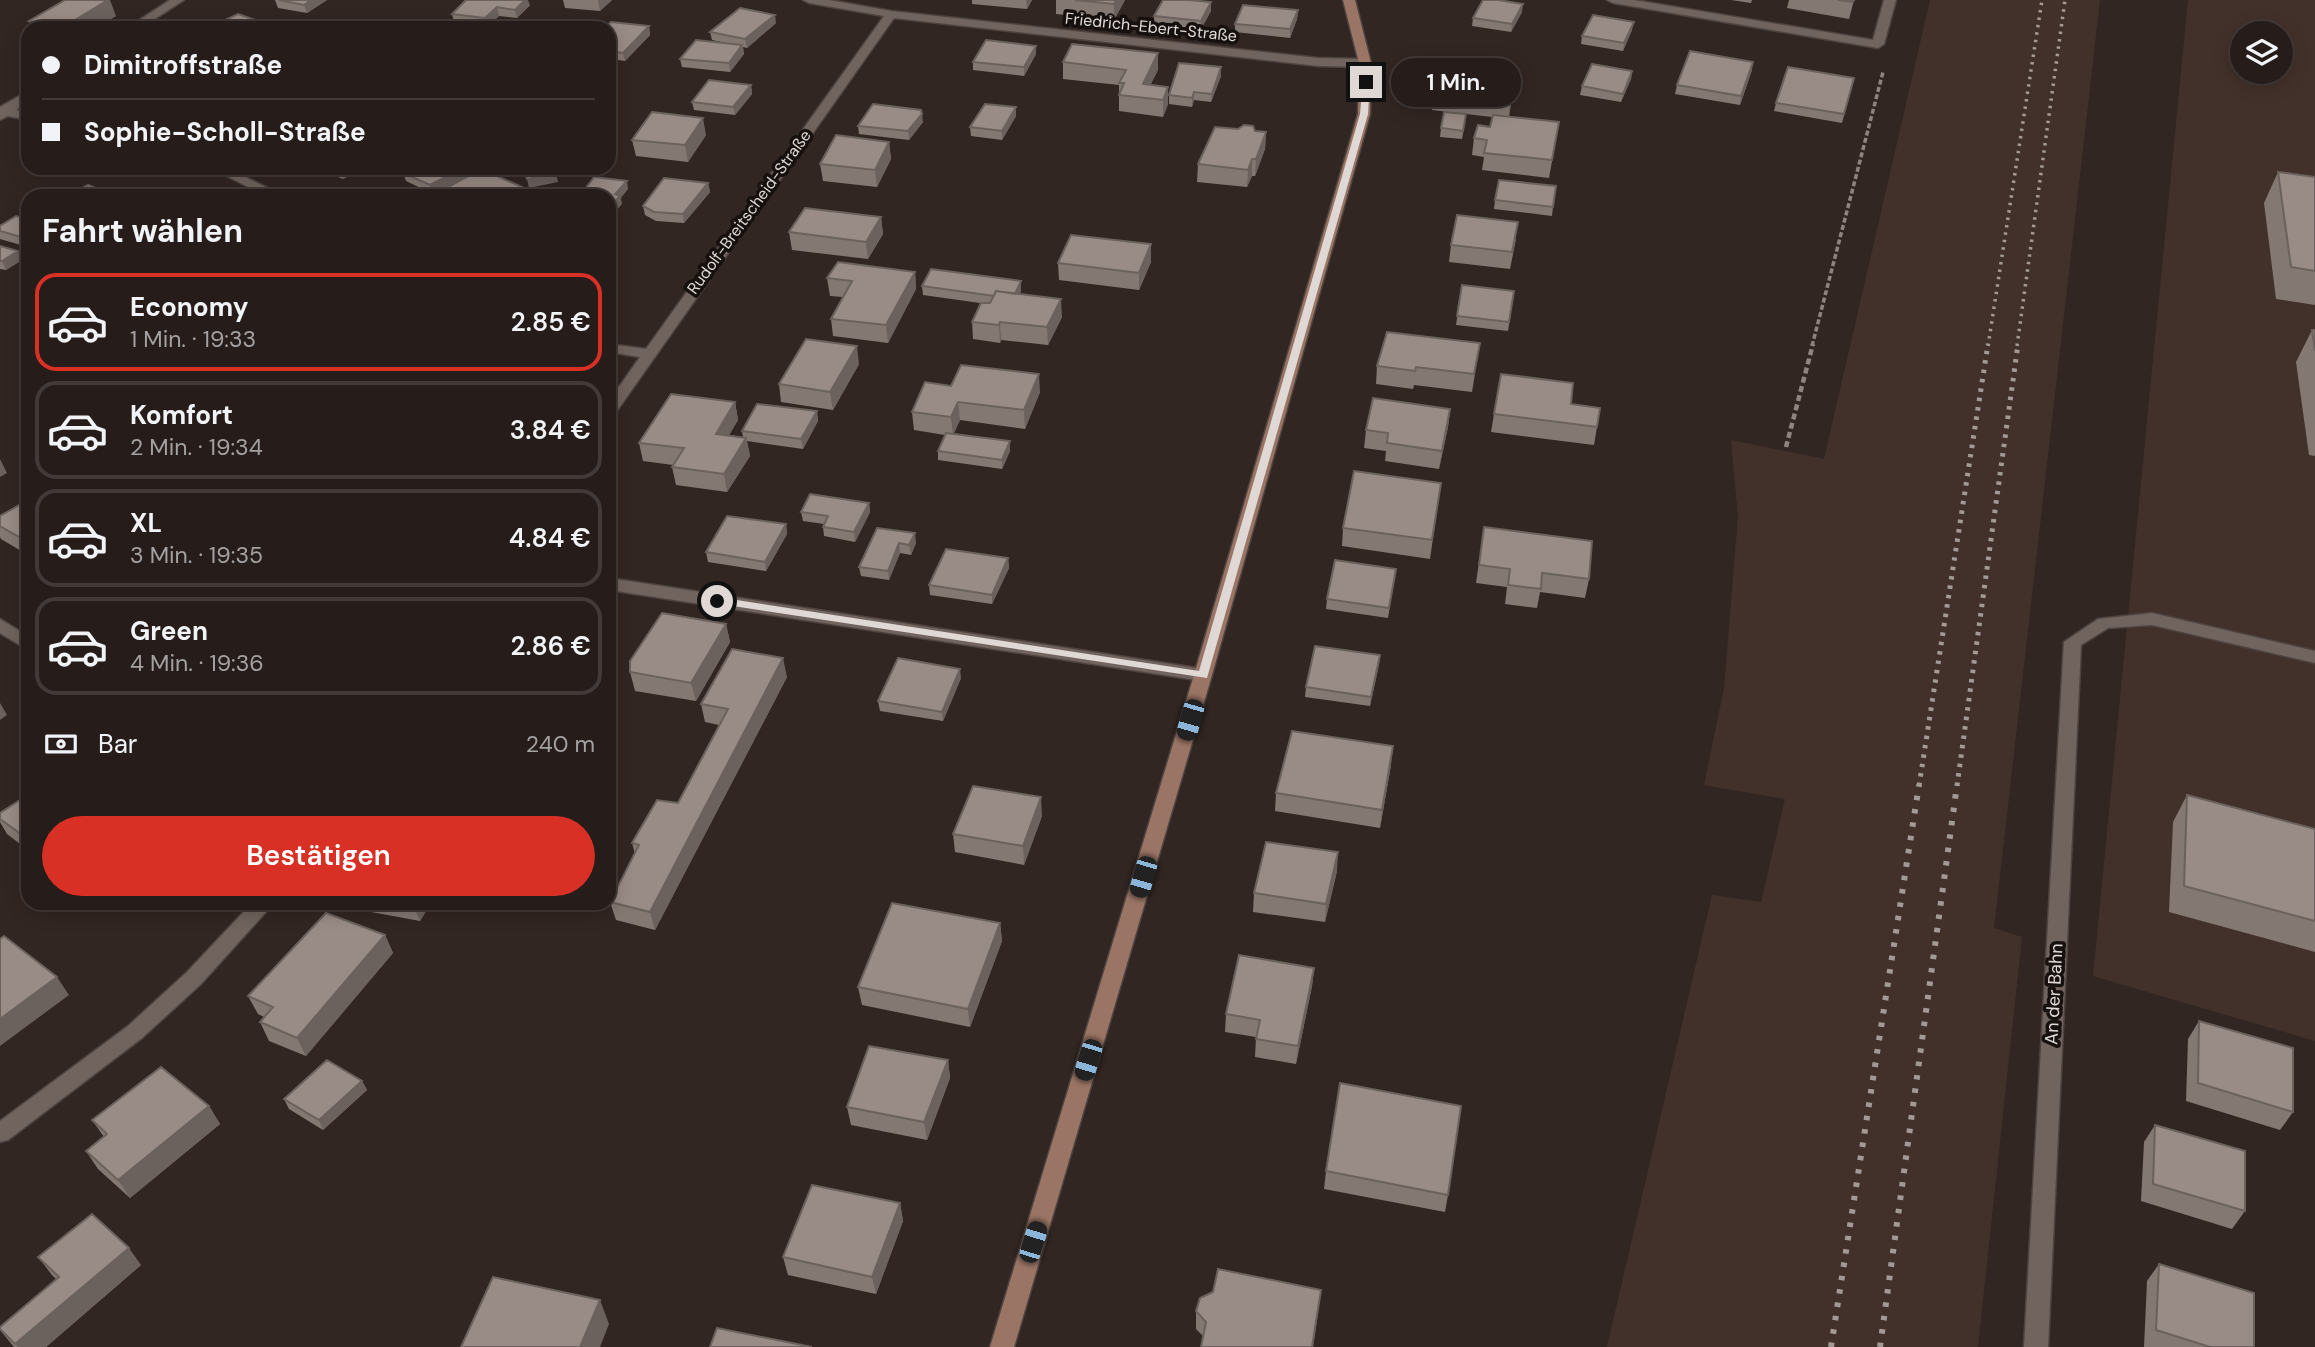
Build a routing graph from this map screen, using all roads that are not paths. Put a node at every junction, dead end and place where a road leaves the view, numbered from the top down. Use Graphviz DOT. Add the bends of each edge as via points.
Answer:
graph roads {
  1 [pos="178,0"];
  2 [pos="809,0"];
  3 [pos="1349,0"];
  4 [pos="1613,0"];
  5 [pos="1890,0"];
  6 [pos="891,14"];
  7 [pos="144,21"];
  8 [pos="1365,63"];
  9 [pos="21,100"];
  10 [pos="2,113"];
  11 [pos="21,115"];
  12 [pos="232,175"];
  13 [pos="262,189"];
  14 [pos="616,349"];
  15 [pos="648,354"];
  16 [pos="616,402"];
  17 [pos="616,585"];
  18 [pos="0,625"];
  19 [pos="21,639"];
  20 [pos="2315,657"];
  21 [pos="1203,675"];
  22 [pos="257,910"];
  23 [pos="0,1133"];
  24 [pos="1002,1347"];
  25 [pos="2036,1347"];
  1 -- 7 [label="street"];
  2 -- 6 [label="street, Friedrich-Ebert-Straße"];
  3 -- 8 [label="street"];
  4 -- 5 [label="street" via="1878,44"];
  6 -- 8 [label="street, Friedrich-Ebert-Straße" via="1318,62"];
  6 -- 15 [label="street, Rudolf-Breitscheid-Straße"];
  8 -- 21 [label="street" via="1364,114"];
  9 -- 10 [label="street"];
  10 -- 11 [label="street"];
  12 -- 13 [label="street"];
  14 -- 15 [label="street"];
  15 -- 16 [label="street, Rudolf-Breitscheid-Straße"];
  17 -- 21 [label="street"];
  18 -- 19 [label="street"];
  20 -- 25 [label="street, An der Bahn" via="2152,620 2104,623 2073,642"];
  21 -- 24 [label="street"];
  22 -- 23 [label="street" via="135,1032"];
}
